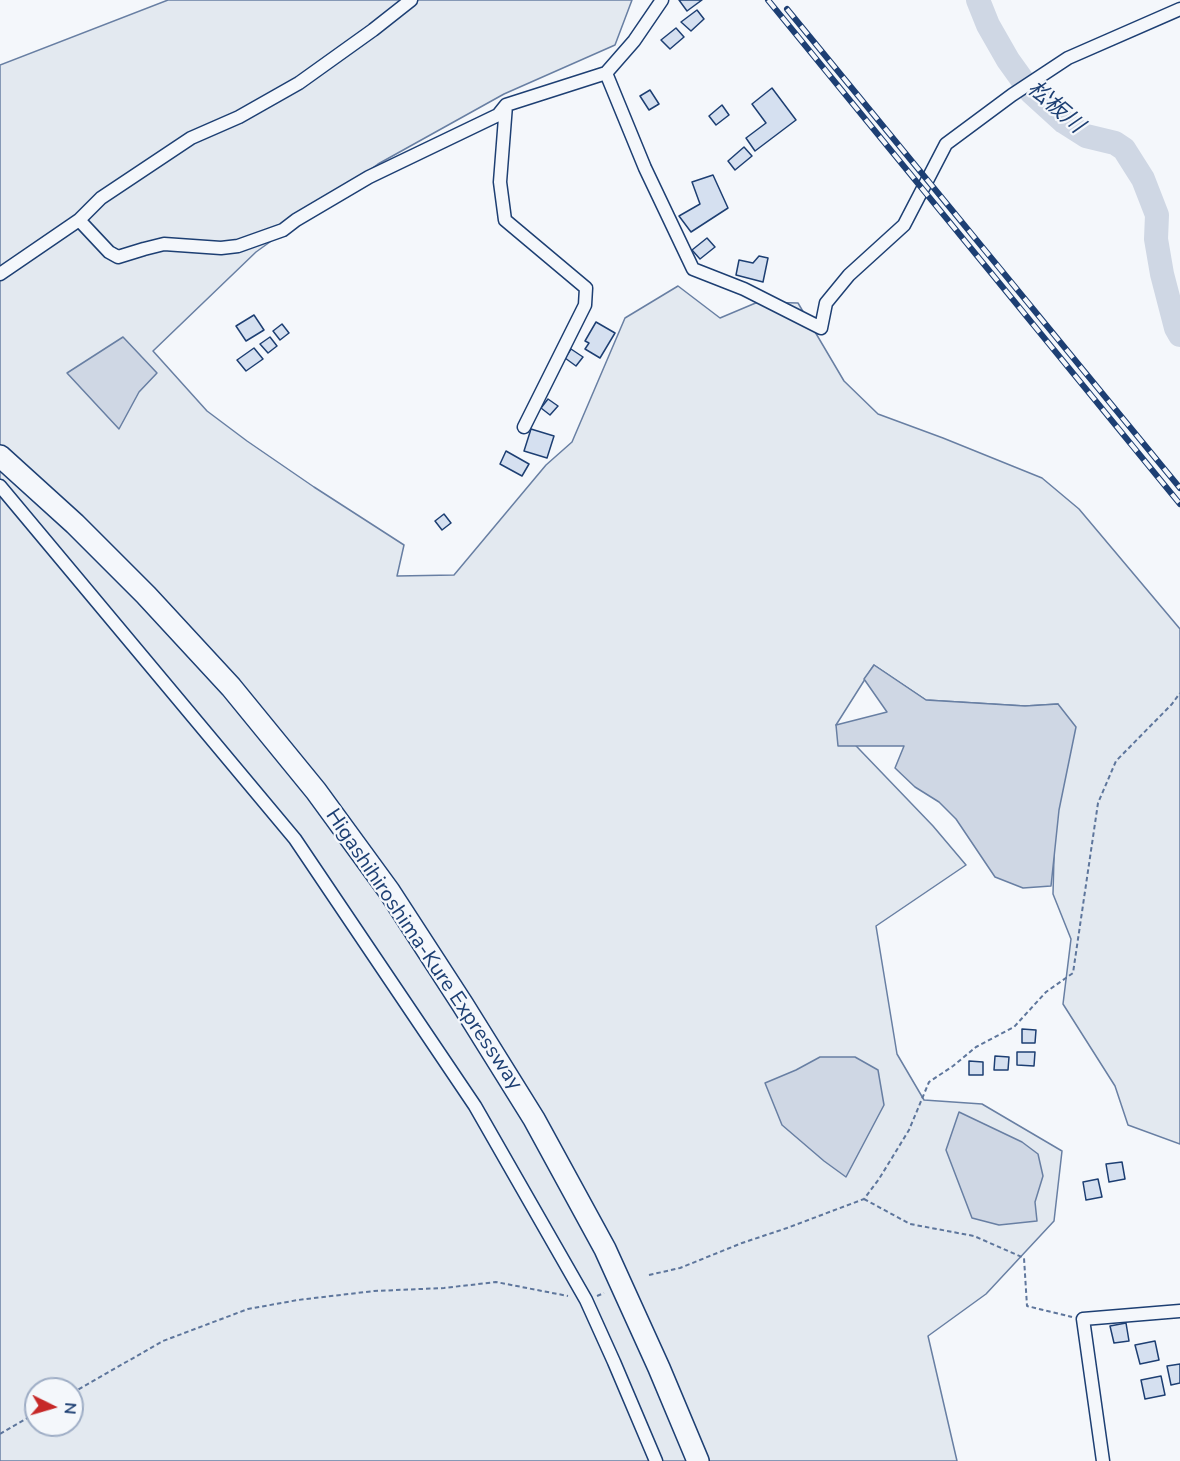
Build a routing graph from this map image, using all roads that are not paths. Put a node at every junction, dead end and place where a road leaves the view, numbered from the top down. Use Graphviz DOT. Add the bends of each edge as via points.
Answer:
graph roads {
  1 [pos="411,0"];
  2 [pos="662,0"];
  3 [pos="1180,9"];
  4 [pos="606,73"];
  5 [pos="506,105"];
  6 [pos="79,220"];
  7 [pos="0,274"];
  8 [pos="524,427"];
  9 [pos="0,456"];
  10 [pos="0,486"];
  11 [pos="1180,1311"];
  12 [pos="656,1461"];
  13 [pos="698,1461"];
  14 [pos="1103,1461"];
  1 -- 6 [label="street" via="300,83 191,138 101,198"];
  2 -- 4 [label="street"];
  3 -- 4 [label="street" via="1068,57 946,144 904,225 849,275 826,303 821,328 744,289 693,269"];
  4 -- 5 [label="street"];
  5 -- 6 [label="street" via="498,115 369,177 283,230 238,246 164,244 118,257"];
  5 -- 8 [label="street" via="500,182 505,220 586,288 585,305"];
  6 -- 7 [label="street"];
  9 -- 13 [label="highway, Higashihiroshima-Kure Expressway" via="146,595 231,687 316,790 388,891 534,1119 604,1250"];
  10 -- 12 [label="street" via="296,839 475,1106 586,1300"];
  11 -- 14 [label="street" via="1083,1319"];
}
